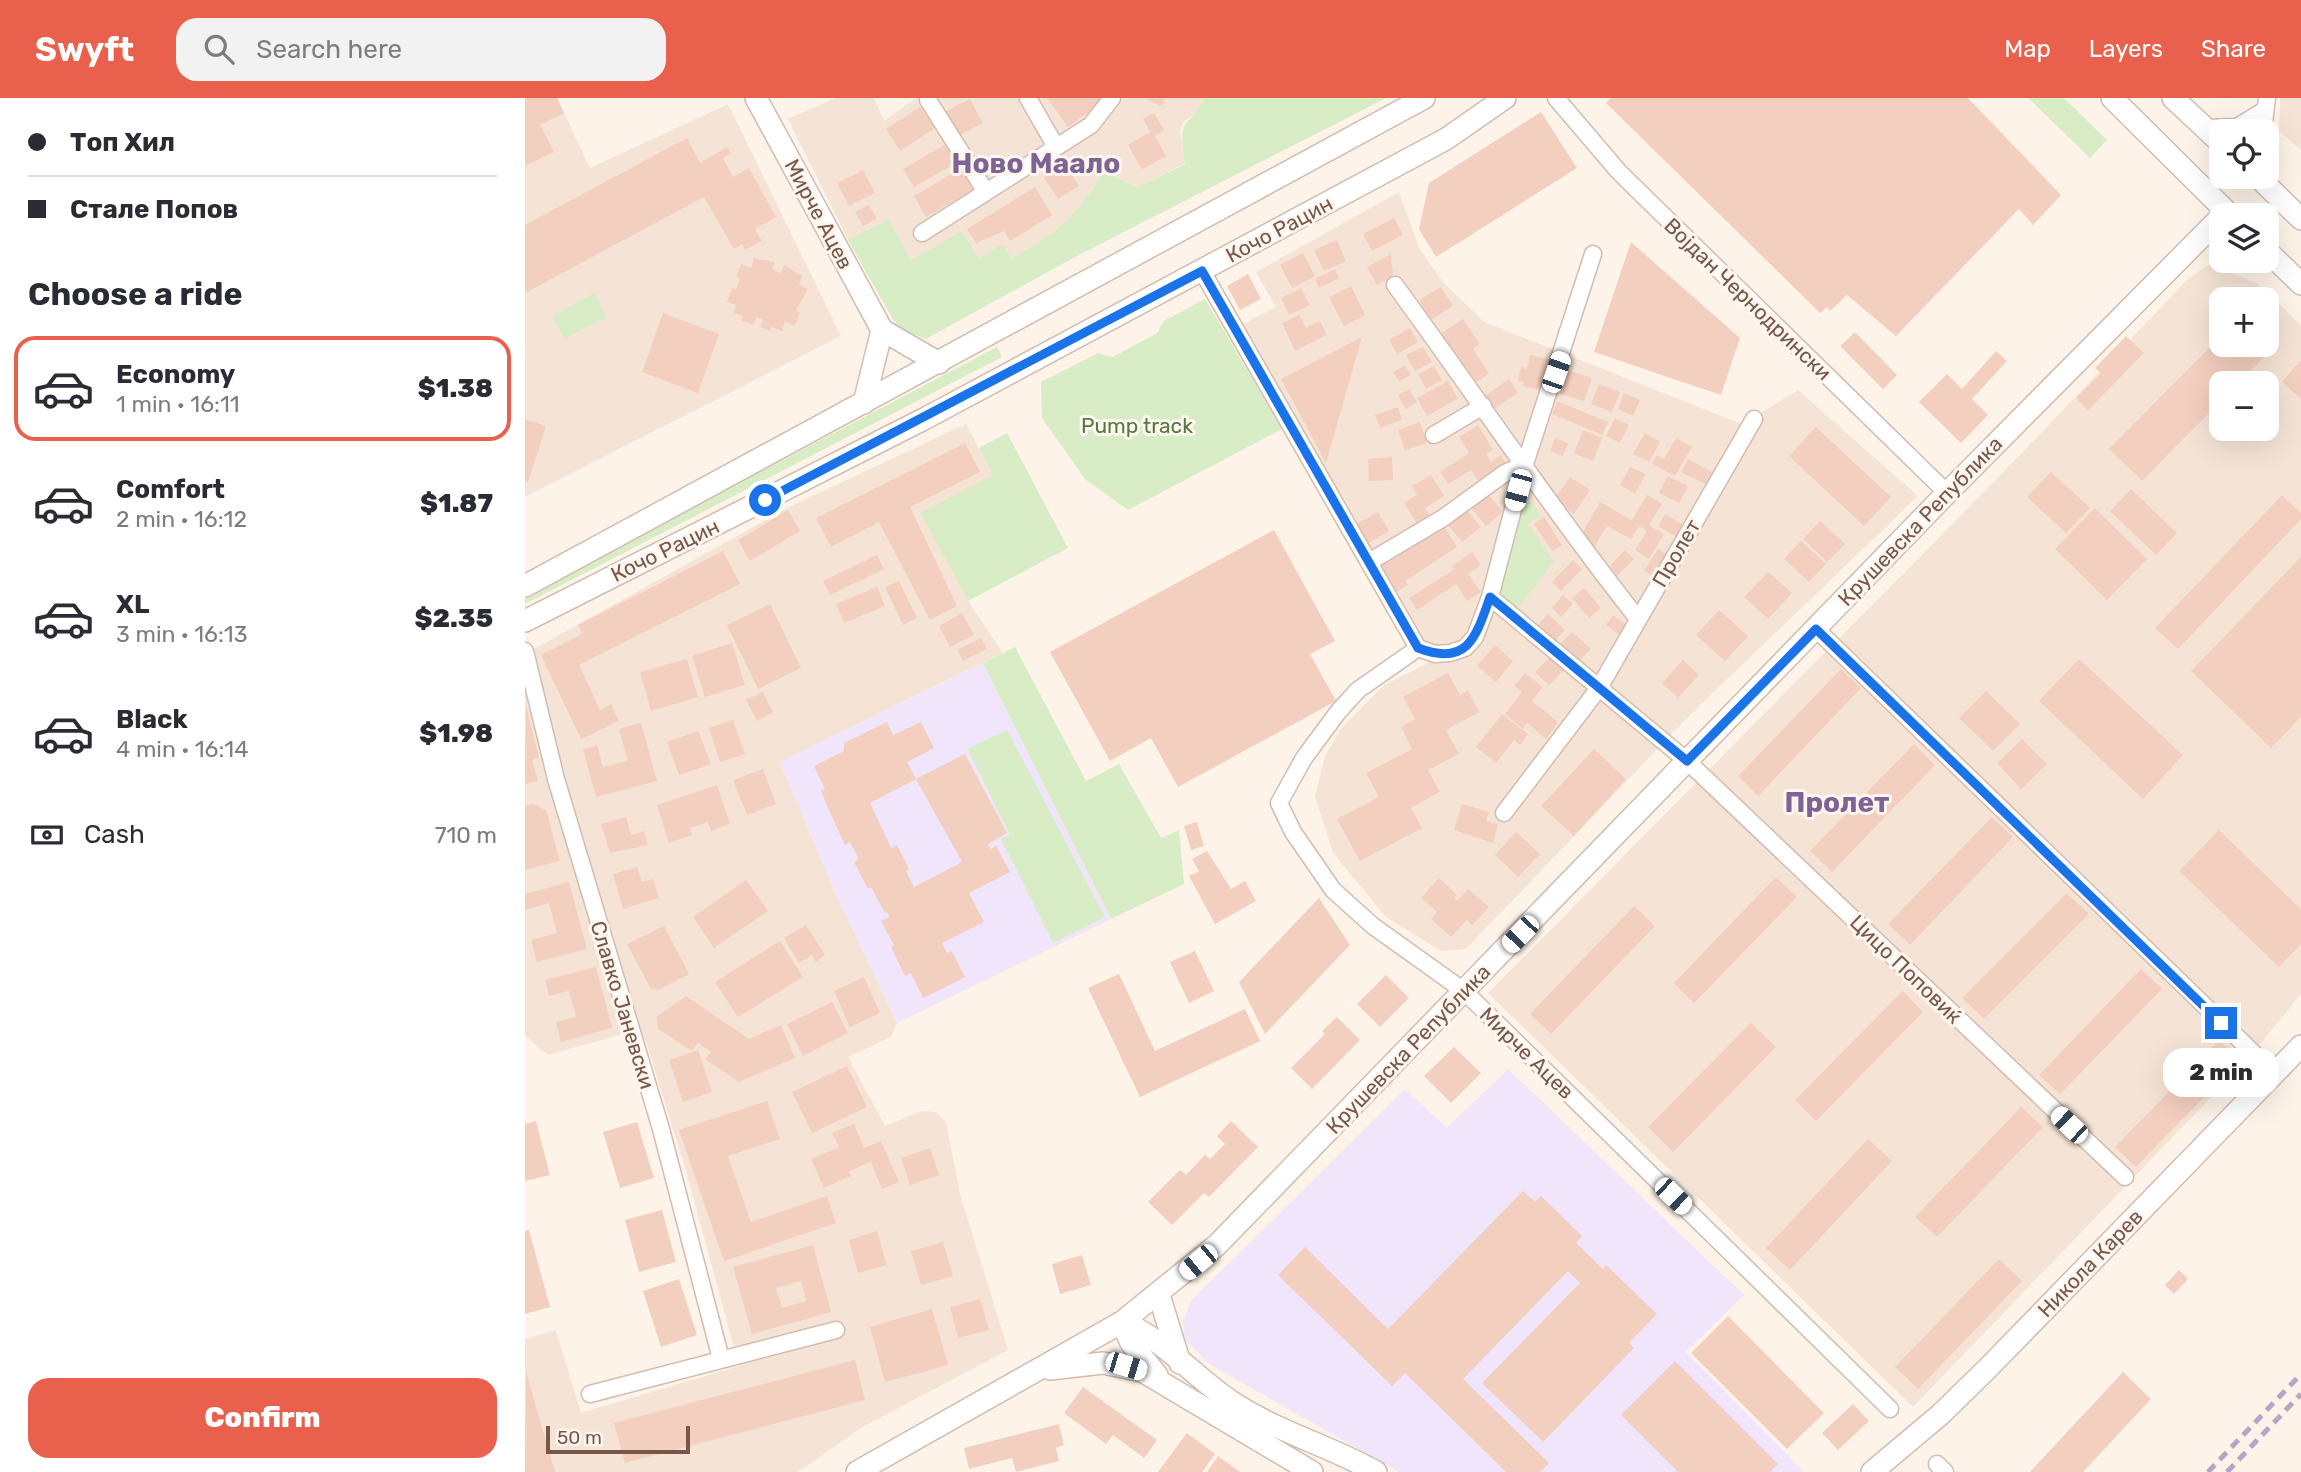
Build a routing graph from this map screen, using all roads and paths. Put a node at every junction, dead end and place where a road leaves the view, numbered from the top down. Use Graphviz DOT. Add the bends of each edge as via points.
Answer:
graph roads {
  1 [pos="756,98"];
  2 [pos="1028,98"];
  3 [pos="1112,98"];
  4 [pos="1424,98"];
  5 [pos="1505,98"];
  6 [pos="1556,98"];
  7 [pos="2112,98"];
  8 [pos="2173,98"];
  9 [pos="929,100"];
  10 [pos="2265,105"];
  11 [pos="2204,128"];
  12 [pos="2209,132"];
  13 [pos="1056,147"];
  14 [pos="2272,189"];
  15 [pos="986,192"];
  16 [pos="2213,203"];
  17 [pos="2301,219"];
  18 [pos="2209,231"];
  19 [pos="922,233"];
  20 [pos="1593,254"];
  21 [pos="2279,263"];
  22 [pos="1202,271"];
  23 [pos="2301,284"];
  24 [pos="1395,285"];
  25 [pos="882,330"];
  26 [pos="939,363"];
  27 [pos="864,403"];
  28 [pos="1483,406"];
  29 [pos="1754,419"];
  30 [pos="1434,435"];
  31 [pos="1525,464"];
  32 [pos="1947,493"];
  33 [pos="1369,562"];
  34 [pos="525,586"];
  35 [pos="1490,597"];
  36 [pos="1638,619"];
  37 [pos="525,621"];
  38 [pos="1816,629"];
  39 [pos="1418,648"];
  40 [pos="525,651"];
  41 [pos="1599,688"];
  42 [pos="1687,761"];
  43 [pos="1504,813"];
  44 [pos="1464,991"];
  45 [pos="2301,1046"];
  46 [pos="2274,1073"];
  47 [pos="2125,1177"];
  48 [pos="1159,1295"];
  49 [pos="1122,1322"];
  50 [pos="836,1329"];
  51 [pos="721,1359"];
  52 [pos="1181,1364"];
  53 [pos="1027,1375"];
  54 [pos="1163,1381"];
  55 [pos="590,1394"];
  56 [pos="1890,1409"];
  57 [pos="857,1472"];
  58 [pos="1312,1472"];
  59 [pos="1376,1472"];
  60 [pos="1872,1472"];
  1 -- 25 [label="street, Мирче Ацев"];
  2 -- 13 [label="street"];
  3 -- 13 [label="street" via="1100,117"];
  4 -- 26 [label="street, Кочо Рацин"];
  5 -- 22 [label="street, Кочо Рацин" via="1446,139"];
  6 -- 32 [label="street, Војдан Чернодрински" via="1619,172"];
  7 -- 16 [label="street"];
  8 -- 11 [label="street"];
  9 -- 15 [label="street"];
  10 -- 11 [label="street" via="2237,127"];
  11 -- 12 [label="street"];
  13 -- 15 [label="street"];
  14 -- 17 [label="street"];
  15 -- 19 [label="street"];
  18 -- 32 [label="street, Крушевска Република"];
  20 -- 31 [label="street"];
  21 -- 23 [label="street"];
  22 -- 33 [label="street"];
  22 -- 37 [label="street, Кочо Рацин" via="924,419"];
  24 -- 28 [label="street"];
  25 -- 26 [label="street"];
  25 -- 27 [label="street"];
  26 -- 27 [label="street, Кочо Рацин"];
  27 -- 34 [label="street, Кочо Рацин"];
  28 -- 30 [label="street"];
  28 -- 31 [label="street"];
  29 -- 36 [label="street, Пролет"];
  31 -- 33 [label="street"];
  31 -- 35 [label="street"];
  31 -- 36 [label="street" via="1573,537"];
  32 -- 38 [label="street, Крушевска Република"];
  33 -- 39 [label="street"];
  35 -- 39 [label="street" via="1475,638 1465,648 1435,654"];
  35 -- 41 [label="street"];
  36 -- 41 [label="street, Пролет"];
  38 -- 42 [label="street, Крушевска Република"];
  38 -- 46 [label="street"];
  39 -- 44 [label="street, Мирче Ацев" via="1358,690 1338,712 1304,758 1279,803 1333,890 1373,926"];
  40 -- 51 [label="street, Славко Јаневски" via="556,779 661,1129"];
  41 -- 42 [label="street"];
  41 -- 43 [label="street, Пролет"];
  42 -- 44 [label="street, Крушевска Република"];
  42 -- 47 [label="street, Цицо Поповиќ"];
  44 -- 48 [label="street, Крушевска Република" via="1217,1245"];
  44 -- 56 [label="street, Мирче Ацев"];
  45 -- 46 [label="street, Никола Карев"];
  46 -- 60 [label="street, Никола Карев" via="1970,1386"];
  48 -- 49 [label="street, Крушевска Република"];
  48 -- 52 [label="street"];
  49 -- 52 [label="street" via="1147,1333"];
  49 -- 53 [label="street, Крушевска Република"];
  49 -- 54 [label="street" via="1135,1349"];
  50 -- 51 [label="street"];
  51 -- 55 [label="street"];
  52 -- 59 [label="street" via="1267,1424"];
  53 -- 54 [label="street" via="1075,1365 1114,1364"];
  53 -- 57 [label="street, Крушевска Република"];
  54 -- 58 [label="street"];
}
